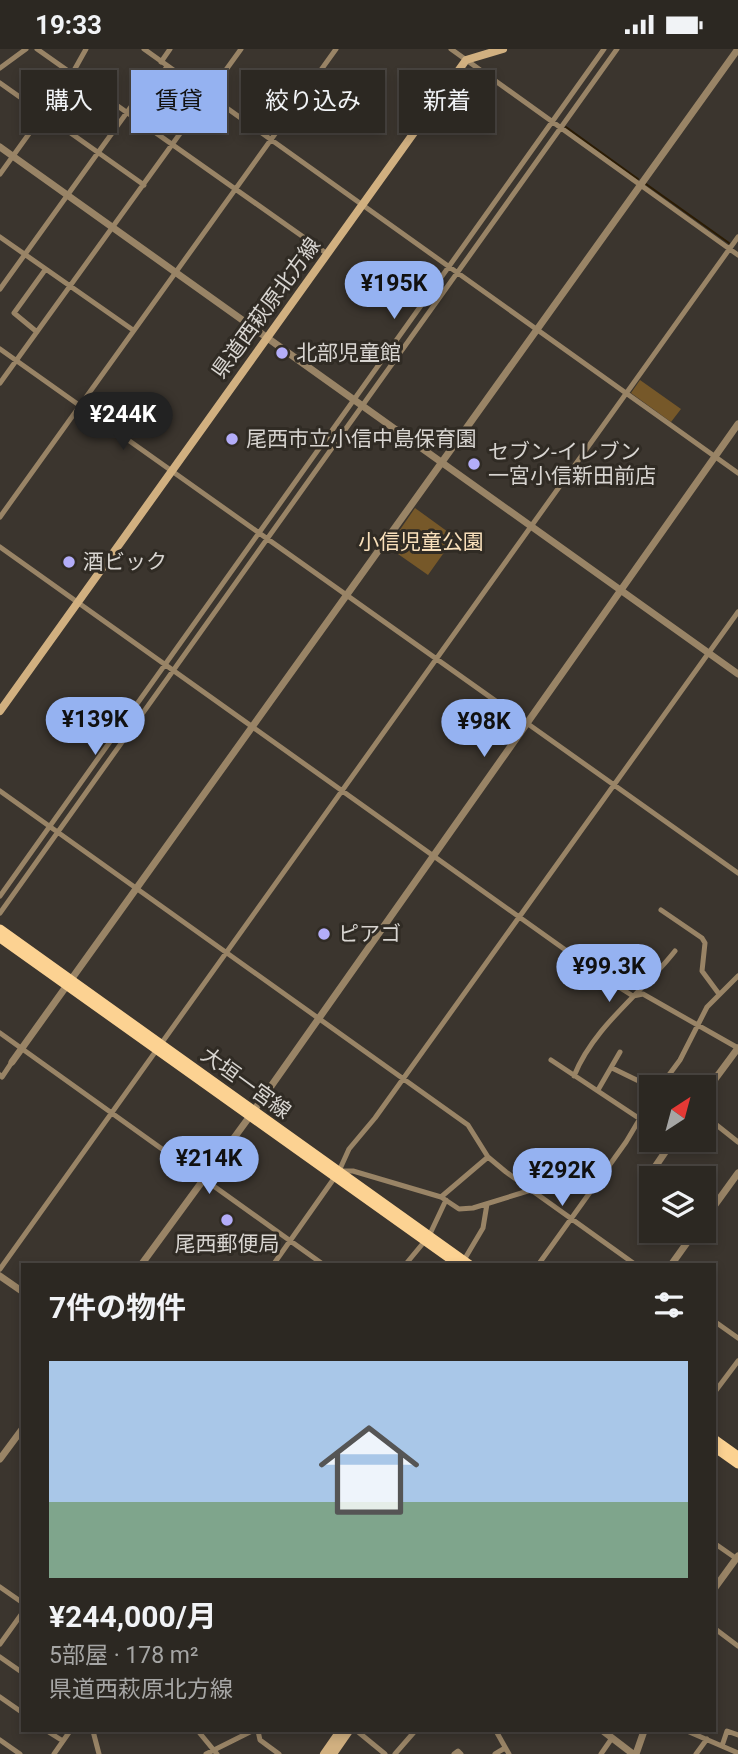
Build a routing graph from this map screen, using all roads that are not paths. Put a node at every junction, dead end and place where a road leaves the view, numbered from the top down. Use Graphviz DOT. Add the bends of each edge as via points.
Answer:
graph roads {
  1 [pos="26,49"];
  2 [pos="37,49"];
  3 [pos="86,49"];
  4 [pos="144,49"];
  5 [pos="170,49"];
  6 [pos="241,49"];
  7 [pos="336,49"];
  8 [pos="451,49"];
  9 [pos="503,49"];
  10 [pos="604,49"];
  11 [pos="617,49"];
  12 [pos="738,50"];
  13 [pos="466,60"];
  14 [pos="164,64"];
  15 [pos="0,68"];
  16 [pos="68,70"];
  17 [pos="74,70"];
  18 [pos="172,70"];
  19 [pos="226,70"];
  20 [pos="0,83"];
  21 [pos="21,98"];
  22 [pos="117,104"];
  23 [pos="227,110"];
  24 [pos="128,111"];
  25 [pos="551,121"];
  26 [pos="561,128"];
  27 [pos="30,133"];
  28 [pos="72,133"];
  29 [pos="182,133"];
  30 [pos="269,141"];
  31 [pos="173,145"];
  32 [pos="0,147"];
  33 [pos="98,151"];
  34 [pos="13,156"];
  35 [pos="0,174"];
  36 [pos="144,184"];
  37 [pos="640,185"];
  38 [pos="234,188"];
  39 [pos="66,195"];
  40 [pos="361,206"];
  41 [pos="112,228"];
  42 [pos="0,237"];
  43 [pos="738,237"];
  44 [pos="730,249"];
  45 [pos="326,253"];
  46 [pos="25,254"];
  47 [pos="738,255"];
  48 [pos="447,268"];
  49 [pos="45,270"];
  50 [pos="174,273"];
  51 [pos="457,275"];
  52 [pos="70,287"];
  53 [pos="0,289"];
  54 [pos="133,330"];
  55 [pos="537,330"];
  56 [pos="37,332"];
  57 [pos="265,337"];
  58 [pos="0,349"];
  59 [pos="17,360"];
  60 [pos="0,383"];
  61 [pos="626,394"];
  62 [pos="354,401"];
  63 [pos="80,405"];
  64 [pos="364,407"];
  65 [pos="738,424"];
  66 [pos="715,457"];
  67 [pos="442,463"];
  68 [pos="171,470"];
  69 [pos="738,473"];
  70 [pos="0,517"];
  71 [pos="532,527"];
  72 [pos="260,533"];
  73 [pos="268,539"];
  74 [pos="0,547"];
  75 [pos="622,590"];
  76 [pos="348,596"];
  77 [pos="77,601"];
  78 [pos="738,612"];
  79 [pos="709,653"];
  80 [pos="437,659"];
  81 [pos="164,663"];
  82 [pos="174,669"];
  83 [pos="738,674"];
  84 [pos="0,711"];
  85 [pos="527,723"];
  86 [pos="252,727"];
  87 [pos="614,785"];
  88 [pos="341,790"];
  89 [pos="0,791"];
  90 [pos="50,827"];
  91 [pos="58,832"];
  92 [pos="433,855"];
  93 [pos="738,873"];
  94 [pos="136,890"];
  95 [pos="0,896"];
  96 [pos="661,910"];
  97 [pos="0,913"];
  98 [pos="520,917"];
  99 [pos="0,929"];
  100 [pos="0,938"];
  101 [pos="675,951"];
  102 [pos="226,953"];
  103 [pos="738,976"];
  104 [pos="69,981"];
  105 [pos="719,994"];
  106 [pos="637,995"];
  107 [pos="318,1019"];
  108 [pos="698,1024"];
  109 [pos="0,1033"];
  110 [pos="159,1046"];
  111 [pos="21,1048"];
  112 [pos="738,1048"];
  113 [pos="620,1052"];
  114 [pos="551,1060"];
  115 [pos="12,1062"];
  116 [pos="612,1068"];
  117 [pos="0,1075"];
  118 [pos="669,1075"];
  119 [pos="574,1076"];
  120 [pos="404,1078"];
  121 [pos="716,1078"];
  122 [pos="639,1081"];
  123 [pos="598,1090"];
  124 [pos="111,1113"];
  125 [pos="252,1114"];
  126 [pos="639,1118"];
  127 [pos="639,1120"];
  128 [pos="716,1125"];
  129 [pos="738,1142"];
  130 [pos="488,1157"];
  131 [pos="738,1173"];
  132 [pos="337,1174"];
  133 [pos="205,1179"];
  134 [pos="530,1190"];
  135 [pos="443,1199"];
  136 [pos="716,1203"];
  137 [pos="486,1204"];
  138 [pos="570,1219"];
  139 [pos="426,1238"];
  140 [pos="290,1241"];
  141 [pos="687,1243"];
  142 [pos="142,1263"];
  143 [pos="274,1263"];
  144 [pos="321,1263"];
  145 [pos="407,1263"];
  146 [pos="463,1263"];
  147 [pos="465,1263"];
  148 [pos="539,1263"];
  149 [pos="633,1263"];
  150 [pos="672,1263"];
  151 [pos="0,1269"];
  152 [pos="0,1276"];
  153 [pos="21,1291"];
  154 [pos="716,1322"];
  155 [pos="738,1338"];
  156 [pos="738,1361"];
  157 [pos="716,1390"];
  158 [pos="21,1431"];
  159 [pos="716,1440"];
  160 [pos="716,1448"];
  161 [pos="738,1456"];
  162 [pos="0,1459"];
  163 [pos="738,1464"];
  164 [pos="716,1543"];
  165 [pos="737,1558"];
  166 [pos="716,1586"];
  167 [pos="0,1587"];
  168 [pos="21,1602"];
  169 [pos="21,1615"];
  170 [pos="716,1630"];
  171 [pos="0,1644"];
  172 [pos="738,1646"];
  173 [pos="0,1657"];
  174 [pos="21,1672"];
  175 [pos="0,1697"];
  176 [pos="21,1712"];
  177 [pos="49,1732"];
  178 [pos="69,1732"];
  179 [pos="94,1732"];
  180 [pos="199,1732"];
  181 [pos="250,1732"];
  182 [pos="258,1732"];
  183 [pos="339,1732"];
  184 [pos="348,1732"];
  185 [pos="359,1732"];
  186 [pos="414,1732"];
  187 [pos="497,1732"];
  188 [pos="604,1732"];
  189 [pos="644,1732"];
  190 [pos="690,1732"];
  191 [pos="738,1735"];
  192 [pos="612,1738"];
  193 [pos="707,1739"];
  194 [pos="0,1740"];
  195 [pos="63,1741"];
  196 [pos="722,1746"];
  197 [pos="507,1751"];
  198 [pos="215,1752"];
  199 [pos="738,1753"];
  200 [pos="20,1754"];
  201 [pos="54,1754"];
  202 [pos="99,1754"];
  203 [pos="206,1754"];
  204 [pos="279,1754"];
  205 [pos="324,1754"];
  206 [pos="333,1754"];
  207 [pos="385,1754"];
  208 [pos="395,1754"];
  209 [pos="454,1754"];
  210 [pos="461,1754"];
  211 [pos="495,1754"];
  212 [pos="601,1754"];
  213 [pos="635,1754"];
  214 [pos="696,1754"];
  1 -- 15 [label="street"];
  2 -- 16 [label="street"];
  3 -- 17 [label="street"];
  4 -- 14 [label="street"];
  5 -- 14 [label="street"];
  6 -- 19 [label="street"];
  7 -- 30 [label="street"];
  8 -- 13 [label="street"];
  9 -- 13 [label="main road"];
  10 -- 25 [label="street"];
  11 -- 26 [label="street"];
  12 -- 37 [label="street"];
  13 -- 25 [label="street"];
  13 -- 40 [label="main road, 県道西萩原北方線"];
  14 -- 18 [label="street"];
  14 -- 24 [label="street" via="151,94 142,92"];
  20 -- 21 [label="street"];
  22 -- 24 [label="street"];
  23 -- 30 [label="street"];
  24 -- 31 [label="street"];
  24 -- 33 [label="street"];
  25 -- 26 [label="street"];
  25 -- 48 [label="street"];
  26 -- 37 [label="street"];
  26 -- 51 [label="street"];
  27 -- 34 [label="street"];
  28 -- 33 [label="street"];
  29 -- 31 [label="street"];
  30 -- 38 [label="street"];
  30 -- 40 [label="street"];
  31 -- 36 [label="street"];
  31 -- 38 [label="street"];
  32 -- 34 [label="street"];
  33 -- 36 [label="street"];
  33 -- 39 [label="street"];
  34 -- 35 [label="street"];
  34 -- 39 [label="street"];
  36 -- 41 [label="street"];
  37 -- 44 [label="street"];
  37 -- 55 [label="street"];
  38 -- 45 [label="street"];
  38 -- 50 [label="street"];
  39 -- 41 [label="street"];
  39 -- 46 [label="street"];
  40 -- 45 [label="main road, 県道西萩原北方線"];
  40 -- 48 [label="street"];
  41 -- 50 [label="street"];
  41 -- 52 [label="street"];
  42 -- 46 [label="street"];
  43 -- 44 [label="street"];
  44 -- 47 [label="street"];
  44 -- 61 [label="street"];
  45 -- 57 [label="main road, 県道西萩原北方線"];
  46 -- 49 [label="street"];
  46 -- 53 [label="street"];
  48 -- 51 [label="street"];
  48 -- 62 [label="street"];
  49 -- 52 [label="street"];
  49 -- 56 [label="street" via="14,313"];
  50 -- 54 [label="street"];
  50 -- 57 [label="street"];
  51 -- 55 [label="street"];
  51 -- 64 [label="street"];
  52 -- 54 [label="street"];
  52 -- 56 [label="street"];
  54 -- 63 [label="street"];
  55 -- 61 [label="street"];
  55 -- 67 [label="street"];
  56 -- 59 [label="street"];
  57 -- 62 [label="street"];
  57 -- 68 [label="main road, 県道西萩原北方線"];
  58 -- 59 [label="street"];
  59 -- 60 [label="street"];
  59 -- 63 [label="street"];
  61 -- 66 [label="street"];
  61 -- 71 [label="street"];
  62 -- 64 [label="street"];
  62 -- 72 [label="street"];
  63 -- 68 [label="street"];
  63 -- 70 [label="street"];
  64 -- 67 [label="street"];
  64 -- 73 [label="street"];
  65 -- 66 [label="street"];
  66 -- 69 [label="street"];
  66 -- 75 [label="street"];
  67 -- 71 [label="street"];
  67 -- 76 [label="street"];
  68 -- 72 [label="street"];
  68 -- 77 [label="main road, 県道西萩原北方線"];
  71 -- 75 [label="street"];
  71 -- 80 [label="street"];
  72 -- 73 [label="street"];
  72 -- 81 [label="street"];
  73 -- 76 [label="street"];
  73 -- 82 [label="street"];
  74 -- 77 [label="street"];
  75 -- 79 [label="street"];
  75 -- 85 [label="street"];
  76 -- 80 [label="street"];
  76 -- 86 [label="street"];
  77 -- 81 [label="street"];
  77 -- 84 [label="main road, 県道西萩原北方線"];
  78 -- 79 [label="street"];
  79 -- 83 [label="street"];
  79 -- 87 [label="street"];
  80 -- 85 [label="street"];
  80 -- 88 [label="street"];
  81 -- 82 [label="street"];
  81 -- 90 [label="street"];
  82 -- 86 [label="street"];
  82 -- 91 [label="street"];
  85 -- 87 [label="street"];
  85 -- 92 [label="street"];
  86 -- 88 [label="street"];
  86 -- 94 [label="street"];
  87 -- 93 [label="street"];
  87 -- 98 [label="street"];
  88 -- 92 [label="street"];
  88 -- 102 [label="street"];
  89 -- 90 [label="street"];
  90 -- 91 [label="street"];
  90 -- 95 [label="street"];
  91 -- 94 [label="street"];
  91 -- 97 [label="street"];
  92 -- 98 [label="street"];
  92 -- 107 [label="street"];
  94 -- 102 [label="street"];
  94 -- 104 [label="street"];
  96 -- 105 [label="street" via="702,938 702,971"];
  98 -- 106 [label="street" via="609,981"];
  98 -- 120 [label="street"];
  99 -- 104 [label="main road, 大垣一宮線"];
  100 -- 104 [label="main road, 大垣一宮線"];
  101 -- 106 [label="street"];
  102 -- 107 [label="street"];
  102 -- 110 [label="street"];
  103 -- 105 [label="street"];
  104 -- 110 [label="main road, 大垣一宮線"];
  104 -- 111 [label="street"];
  105 -- 108 [label="street"];
  106 -- 108 [label="street"];
  106 -- 119 [label="street" via="588,1047"];
  107 -- 120 [label="street"];
  107 -- 125 [label="street"];
  108 -- 112 [label="street"];
  108 -- 118 [label="street"];
  109 -- 111 [label="street"];
  110 -- 124 [label="street"];
  110 -- 125 [label="main road, 大垣一宮線"];
  111 -- 115 [label="street"];
  111 -- 124 [label="street"];
  112 -- 121 [label="street"];
  113 -- 116 [label="street"];
  114 -- 119 [label="street"];
  115 -- 117 [label="street"];
  116 -- 122 [label="street"];
  116 -- 123 [label="street"];
  119 -- 123 [label="street"];
  120 -- 130 [label="street" via="468,1125"];
  120 -- 132 [label="street" via="349,1149"];
  123 -- 126 [label="street"];
  124 -- 133 [label="street"];
  124 -- 151 [label="street"];
  125 -- 132 [label="main road, 大垣一宮線"];
  125 -- 133 [label="street"];
  127 -- 138 [label="street"];
  128 -- 129 [label="street"];
  130 -- 134 [label="street"];
  130 -- 135 [label="street"];
  131 -- 136 [label="street"];
  132 -- 135 [label="street" via="353,1171"];
  132 -- 139 [label="main road, 大垣一宮線"];
  132 -- 140 [label="street"];
  133 -- 140 [label="street"];
  133 -- 142 [label="street"];
  134 -- 137 [label="street"];
  134 -- 138 [label="street"];
  135 -- 137 [label="street" via="459,1209"];
  135 -- 139 [label="street"];
  137 -- 147 [label="street" via="483,1228"];
  138 -- 148 [label="street"];
  138 -- 149 [label="street"];
  139 -- 145 [label="street"];
  139 -- 146 [label="main road, 大垣一宮線"];
  140 -- 143 [label="street"];
  140 -- 144 [label="street"];
  141 -- 150 [label="street"];
  152 -- 153 [label="street"];
  154 -- 155 [label="street"];
  156 -- 157 [label="street"];
  158 -- 162 [label="street"];
  159 -- 161 [label="main road"];
  160 -- 163 [label="main road"];
  164 -- 165 [label="street"];
  165 -- 166 [label="street"];
  167 -- 168 [label="street"];
  169 -- 171 [label="street"];
  170 -- 172 [label="street"];
  173 -- 174 [label="street"];
  175 -- 176 [label="street"];
  177 -- 195 [label="street"];
  178 -- 195 [label="street"];
  179 -- 202 [label="street"];
  180 -- 198 [label="street"];
  181 -- 198 [label="street"];
  182 -- 204 [label="street" via="260,1740"];
  183 -- 205 [label="main road"];
  184 -- 206 [label="main road"];
  185 -- 207 [label="street"];
  186 -- 208 [label="street"];
  187 -- 197 [label="street"];
  188 -- 192 [label="street"];
  189 -- 213 [label="street"];
  190 -- 193 [label="street"];
  191 -- 196 [label="street" via="727,1731"];
  192 -- 212 [label="street"];
  192 -- 213 [label="street"];
  193 -- 196 [label="street"];
  193 -- 214 [label="street"];
  194 -- 200 [label="street"];
  195 -- 201 [label="street"];
  196 -- 199 [label="street"];
  197 -- 211 [label="street"];
  198 -- 203 [label="street"];
  209 -- 210 [label="street"];
}
